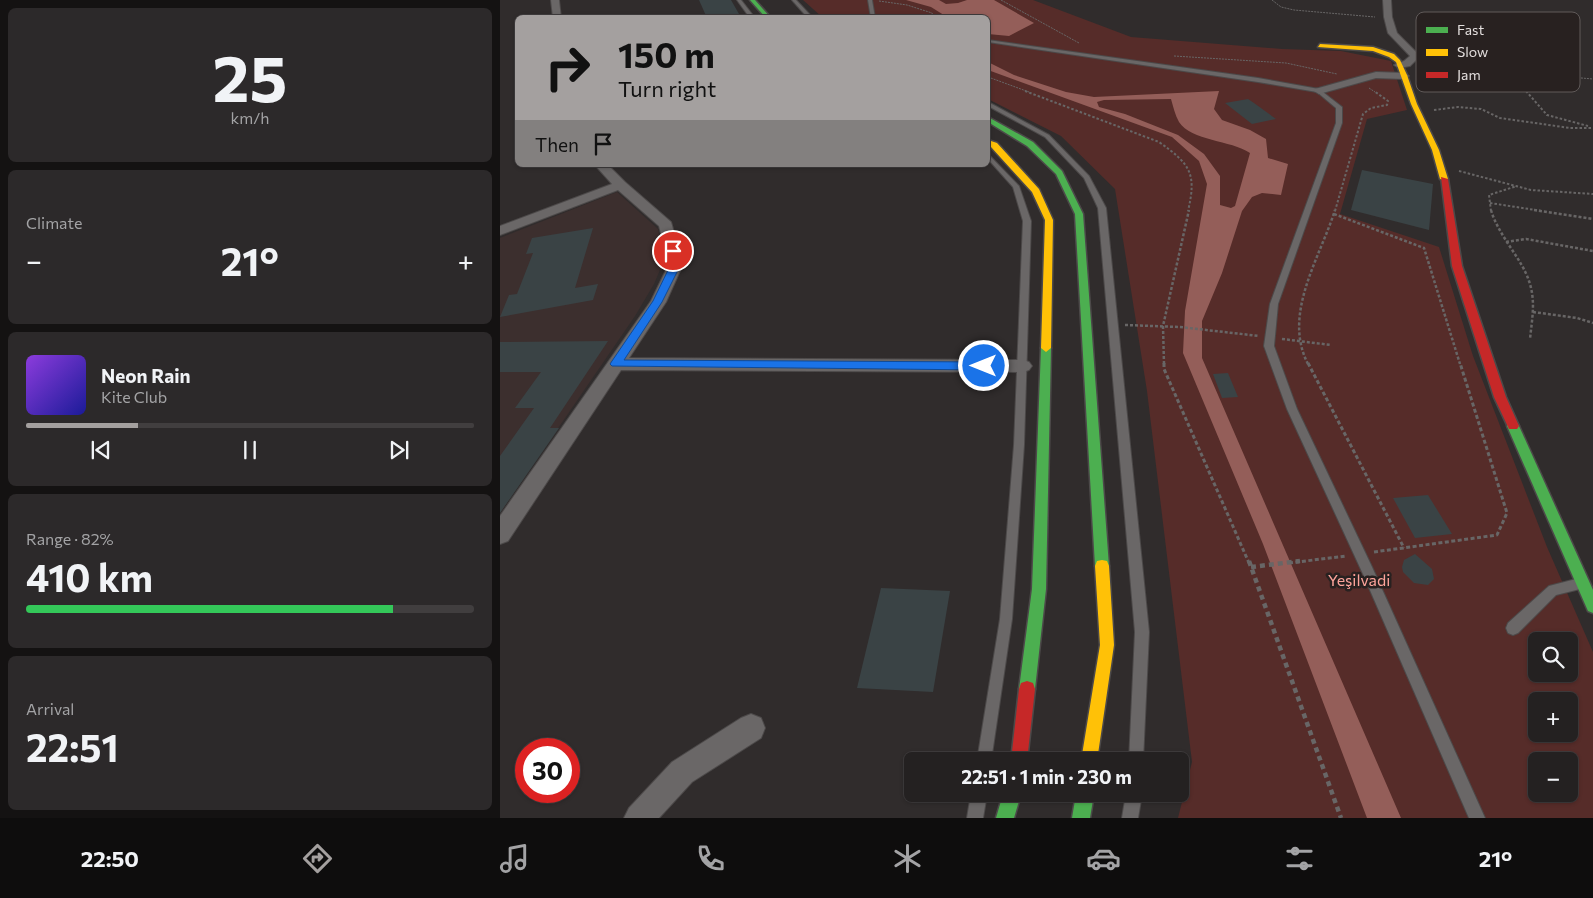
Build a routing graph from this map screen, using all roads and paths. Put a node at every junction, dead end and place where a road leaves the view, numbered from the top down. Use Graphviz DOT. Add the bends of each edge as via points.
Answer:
graph roads {
  1 [pos="555,0"];
  2 [pos="739,0"];
  3 [pos="752,0"];
  4 [pos="794,0"];
  5 [pos="871,0"];
  6 [pos="1001,0"];
  7 [pos="1272,0"];
  8 [pos="1387,0"];
  9 [pos="557,15"];
  10 [pos="751,15"];
  11 [pos="766,15"];
  12 [pos="808,15"];
  13 [pos="873,15"];
  14 [pos="933,15"];
  15 [pos="1388,18"];
  16 [pos="990,42"];
  17 [pos="1081,44"];
  18 [pos="1320,46"];
  19 [pos="1169,55"];
  20 [pos="1416,67"];
  21 [pos="1401,70"];
  22 [pos="990,78"];
  23 [pos="1580,78"];
  24 [pos="1593,79"];
  25 [pos="1358,80"];
  26 [pos="1319,91"];
  27 [pos="1527,92"];
  28 [pos="990,105"];
  29 [pos="1417,110"];
  30 [pos="990,120"];
  31 [pos="1593,127"];
  32 [pos="990,143"];
  33 [pos="990,158"];
  34 [pos="603,167"];
  35 [pos="1442,167"];
  36 [pos="620,184"];
  37 [pos="1517,186"];
  38 [pos="1593,194"];
  39 [pos="1490,203"];
  40 [pos="1334,214"];
  41 [pos="1593,219"];
  42 [pos="500,231"];
  43 [pos="1506,242"];
  44 [pos="1593,251"];
  45 [pos="1533,312"];
  46 [pos="1593,323"];
  47 [pos="1114,325"];
  48 [pos="1163,326"];
  49 [pos="1203,329"];
  50 [pos="1530,339"];
  51 [pos="616,364"];
  52 [pos="1023,366"];
  53 [pos="500,534"];
  54 [pos="1404,548"];
  55 [pos="1360,554"];
  56 [pos="1251,567"];
  57 [pos="1583,583"];
  58 [pos="1593,606"];
  59 [pos="1513,628"];
  60 [pos="750,728"];
  61 [pos="985,752"];
  62 [pos="1020,752"];
  63 [pos="1090,752"];
  64 [pos="1136,752"];
  65 [pos="978,802"];
  66 [pos="1010,802"];
  67 [pos="1084,802"];
  68 [pos="1133,802"];
  69 [pos="639,818"];
  70 [pos="975,818"];
  71 [pos="1005,818"];
  72 [pos="1081,818"];
  73 [pos="1130,818"];
  74 [pos="1341,818"];
  75 [pos="1477,818"];
  1 -- 9 [label="street"];
  2 -- 10 [label="lane"];
  3 -- 11 [label="main road"];
  4 -- 12 [label="lane"];
  5 -- 13 [label="lane"];
  5 -- 14 [label="path" via="907,5"];
  6 -- 17 [label="path"];
  7 -- 15 [label="path" via="1280,7 1294,10"];
  8 -- 15 [label="street"];
  15 -- 21 [label="street" via="1393,35 1415,56"];
  16 -- 26 [label="lane"];
  18 -- 21 [label="main road" via="1369,48 1383,52 1398,61"];
  19 -- 25 [label="path" via="1286,63 1327,70"];
  20 -- 21 [label="path"];
  21 -- 25 [label="street"];
  21 -- 29 [label="main road"];
  22 -- 48 [label="path" via="1150,137 1175,153 1187,167 1193,190"];
  23 -- 24 [label="path"];
  25 -- 26 [label="street"];
  25 -- 40 [label="path" via="1388,100 1387,105 1371,108 1363,114"];
  26 -- 55 [label="lane" via="1339,107 1339,124 1274,304 1269,346 1292,410"];
  27 -- 31 [label="path" via="1547,115"];
  28 -- 47 [label="lane" via="1046,136 1088,177 1102,208"];
  29 -- 31 [label="path" via="1481,109 1500,118 1570,128"];
  29 -- 35 [label="main road"];
  30 -- 63 [label="main road" via="1030,144 1059,173 1079,214 1107,645"];
  32 -- 62 [label="main road" via="1036,191 1049,220 1038,589"];
  33 -- 52 [label="lane" via="1016,186 1027,221"];
  34 -- 36 [label="street"];
  35 -- 37 [label="path"];
  35 -- 57 [label="main road" via="1458,266 1500,397"];
  36 -- 42 [label="street"];
  36 -- 51 [label="street" via="666,226 676,264 658,302"];
  37 -- 38 [label="path" via="1531,190"];
  37 -- 39 [label="path" via="1489,195"];
  39 -- 41 [label="path"];
  39 -- 43 [label="path"];
  40 -- 54 [label="path" via="1306,283 1299,326 1300,341"];
  40 -- 54 [label="path" via="1424,248 1507,513 1496,535"];
  43 -- 44 [label="path" via="1526,239"];
  43 -- 45 [label="path" via="1529,280"];
  45 -- 46 [label="path"];
  45 -- 50 [label="path"];
  47 -- 48 [label="path"];
  47 -- 64 [label="lane" via="1142,632"];
  48 -- 49 [label="path"];
  48 -- 56 [label="path" via="1164,369"];
  51 -- 52 [label="street"];
  51 -- 53 [label="street"];
  52 -- 61 [label="lane" via="1006,619"];
  54 -- 55 [label="path"];
  55 -- 56 [label="path"];
  55 -- 75 [label="lane"];
  56 -- 74 [label="path"];
  57 -- 58 [label="main road"];
  57 -- 59 [label="lane" via="1552,590"];
  60 -- 69 [label="street" via="682,772"];
  65 -- 70 [label="lane"];
  66 -- 71 [label="main road"];
  67 -- 72 [label="main road"];
  68 -- 73 [label="lane"];
}
